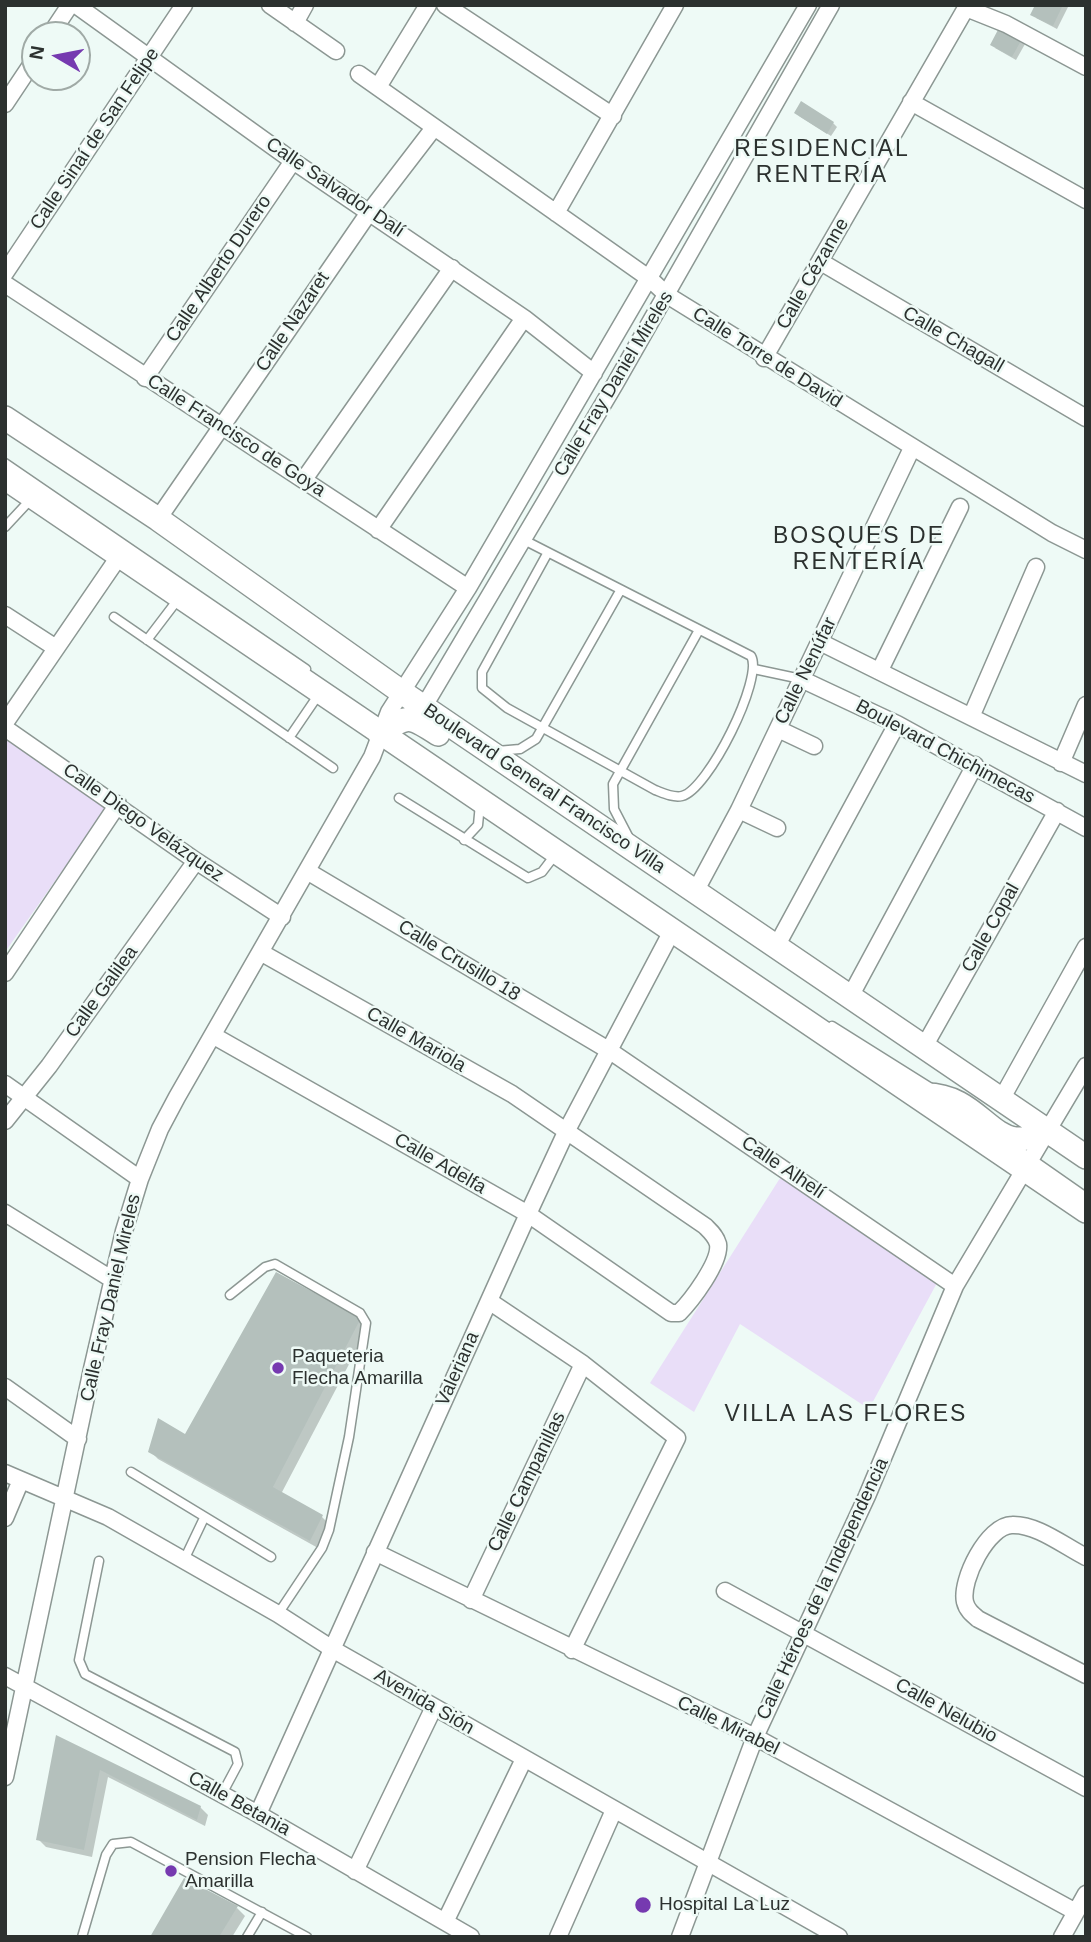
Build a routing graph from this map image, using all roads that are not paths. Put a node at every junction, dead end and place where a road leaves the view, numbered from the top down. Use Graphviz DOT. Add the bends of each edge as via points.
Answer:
graph roads {
  1 [pos="70,5"];
  2 [pos="76,5"];
  3 [pos="184,5"];
  4 [pos="270,5"];
  5 [pos="305,5"];
  6 [pos="428,5"];
  7 [pos="445,5"];
  8 [pos="675,5"];
  9 [pos="808,5"];
  10 [pos="831,5"];
  11 [pos="59,21"];
  12 [pos="295,23"];
  13 [pos="335,51"];
  14 [pos="148,58"];
  15 [pos="1086,67"];
  16 [pos="359,74"];
  17 [pos="21,80"];
  18 [pos="378,87"];
  19 [pos="911,102"];
  20 [pos="5,104"];
  21 [pos="613,116"];
  22 [pos="433,129"];
  23 [pos="293,161"];
  24 [pos="1086,200"];
  25 [pos="370,211"];
  26 [pos="556,213"];
  27 [pos="821,262"];
  28 [pos="452,268"];
  29 [pos="5,273"];
  30 [pos="650,279"];
  31 [pos="5,284"];
  32 [pos="667,295"];
  33 [pos="524,318"];
  34 [pos="764,358"];
  35 [pos="594,373"];
  36 [pos="145,377"];
  37 [pos="5,418"];
  38 [pos="1086,418"];
  39 [pos="222,426"];
  40 [pos="5,430"];
  41 [pos="912,448"];
  42 [pos="5,463"];
  43 [pos="5,478"];
  44 [pos="305,478"];
  45 [pos="97,491"];
  46 [pos="34,496"];
  47 [pos="960,507"];
  48 [pos="158,519"];
  49 [pos="5,527"];
  50 [pos="378,530"];
  51 [pos="522,539"];
  52 [pos="1086,550"];
  53 [pos="547,554"];
  54 [pos="120,555"];
  55 [pos="1036,567"];
  56 [pos="211,570"];
  57 [pos="468,588"];
  58 [pos="620,591"];
  59 [pos="180,596"];
  60 [pos="5,615"];
  61 [pos="114,617"];
  62 [pos="699,630"];
  63 [pos="147,640"];
  64 [pos="820,642"];
  65 [pos="56,648"];
  66 [pos="754,669"];
  67 [pos="880,670"];
  68 [pos="802,679"];
  69 [pos="323,685"];
  70 [pos="400,697"];
  71 [pos="1086,705"];
  72 [pos="419,713"];
  73 [pos="971,717"];
  74 [pos="897,724"];
  75 [pos="5,725"];
  76 [pos="544,727"];
  77 [pos="778,729"];
  78 [pos="385,734"];
  79 [pos="289,738"];
  80 [pos="814,746"];
  81 [pos="491,751"];
  82 [pos="1061,763"];
  83 [pos="975,765"];
  84 [pos="333,768"];
  85 [pos="620,768"];
  86 [pos="1086,774"];
  87 [pos="399,798"];
  88 [pos="480,802"];
  89 [pos="118,804"];
  90 [pos="566,808"];
  91 [pos="739,810"];
  92 [pos="1057,811"];
  93 [pos="777,828"];
  94 [pos="1086,828"];
  95 [pos="464,840"];
  96 [pos="556,853"];
  97 [pos="638,854"];
  98 [pos="196,861"];
  99 [pos="307,871"];
  100 [pos="687,893"];
  101 [pos="711,915"];
  102 [pos="282,916"];
  103 [pos="672,931"];
  104 [pos="777,945"];
  105 [pos="1086,947"];
  106 [pos="262,953"];
  107 [pos="5,973"];
  108 [pos="851,995"];
  109 [pos="816,1015"];
  110 [pos="827,1022"];
  111 [pos="214,1036"];
  112 [pos="925,1045"];
  113 [pos="610,1051"];
  114 [pos="1086,1066"];
  115 [pos="5,1084"];
  116 [pos="930,1095"];
  117 [pos="24,1097"];
  118 [pos="1002,1098"];
  119 [pos="5,1121"];
  120 [pos="567,1130"];
  121 [pos="1043,1133"];
  122 [pos="1086,1157"];
  123 [pos="1026,1162"];
  124 [pos="1086,1165"];
  125 [pos="140,1179"];
  126 [pos="1086,1197"];
  127 [pos="1086,1211"];
  128 [pos="5,1213"];
  129 [pos="528,1214"];
  130 [pos="113,1280"];
  131 [pos="955,1286"];
  132 [pos="230,1295"];
  133 [pos="489,1301"];
  134 [pos="659,1302"];
  135 [pos="583,1364"];
  136 [pos="5,1387"];
  137 [pos="78,1439"];
  138 [pos="131,1472"];
  139 [pos="13,1477"];
  140 [pos="66,1500"];
  141 [pos="5,1518"];
  142 [pos="204,1518"];
  143 [pos="375,1552"];
  144 [pos="271,1557"];
  145 [pos="1086,1557"];
  146 [pos="99,1560"];
  147 [pos="184,1560"];
  148 [pos="725,1591"];
  149 [pos="471,1600"];
  150 [pos="278,1614"];
  151 [pos="806,1633"];
  152 [pos="334,1650"];
  153 [pos="572,1650"];
  154 [pos="1086,1675"];
  155 [pos="5,1676"];
  156 [pos="26,1686"];
  157 [pos="434,1707"];
  158 [pos="755,1737"];
  159 [pos="524,1759"];
  160 [pos="5,1777"];
  161 [pos="1086,1788"];
  162 [pos="222,1794"];
  163 [pos="614,1810"];
  164 [pos="258,1814"];
  165 [pos="708,1864"];
  166 [pos="355,1871"];
  167 [pos="1086,1894"];
  168 [pos="262,1912"];
  169 [pos="1076,1912"];
  170 [pos="445,1922"];
  171 [pos="82,1937"];
  172 [pos="247,1937"];
  173 [pos="307,1937"];
  174 [pos="471,1937"];
  175 [pos="558,1937"];
  176 [pos="680,1937"];
  177 [pos="839,1937"];
  178 [pos="1062,1937"];
  1 -- 11 [label="street"];
  2 -- 14 [label="street, Calle Salvador Dalí"];
  3 -- 14 [label="street, Calle Sinaí de San Felipe"];
  4 -- 12 [label="street"];
  5 -- 12 [label="street"];
  6 -- 18 [label="street"];
  7 -- 21 [label="street"];
  8 -- 21 [label="street"];
  9 -- 30 [label="street, Calle Fray Daniel Mireles"];
  10 -- 32 [label="street, Calle Fray Daniel Mireles"];
  12 -- 13 [label="street"];
  14 -- 23 [label="street, Calle Salvador Dalí"];
  14 -- 29 [label="street, Calle Sinaí de San Felipe"];
  15 -- 19 [label="street, Calle Cézanne" via="966,8"];
  16 -- 18 [label="street, Calle Torre de David"];
  17 -- 20 [label="street"];
  18 -- 22 [label="street, Calle Torre de David"];
  19 -- 24 [label="street"];
  19 -- 27 [label="street, Calle Cézanne"];
  21 -- 26 [label="street"];
  22 -- 25 [label="street, Calle Nazaret"];
  22 -- 26 [label="street, Calle Torre de David"];
  23 -- 25 [label="street, Calle Salvador Dalí"];
  23 -- 36 [label="street, Calle Alberto Durero"];
  25 -- 28 [label="street, Calle Salvador Dalí"];
  25 -- 39 [label="street, Calle Nazaret"];
  26 -- 30 [label="street, Calle Torre de David"];
  27 -- 34 [label="street, Calle Cézanne"];
  27 -- 38 [label="street, Calle Chagall"];
  28 -- 33 [label="street, Calle Salvador Dalí"];
  28 -- 44 [label="street"];
  30 -- 32 [label="street, Calle Torre de David"];
  30 -- 35 [label="street, Calle Fray Daniel Mireles"];
  31 -- 36 [label="street, Calle Francisco de Goya"];
  32 -- 34 [label="street, Calle Torre de David"];
  32 -- 51 [label="street, Calle Fray Daniel Mireles"];
  33 -- 35 [label="street, Calle Salvador Dalí"];
  33 -- 50 [label="street"];
  34 -- 41 [label="street, Calle Torre de David"];
  35 -- 57 [label="street, Calle Fray Daniel Mireles"];
  36 -- 39 [label="street, Calle Francisco de Goya"];
  37 -- 48 [label="main road, Boulevard General Francisco Villa"];
  39 -- 44 [label="street, Calle Francisco de Goya"];
  39 -- 48 [label="street, Calle Nazaret"];
  40 -- 45 [label="lane"];
  41 -- 52 [label="street, Calle Torre de David"];
  41 -- 64 [label="street, Calle Nenúfar"];
  42 -- 69 [label="lane"];
  43 -- 46 [label="main road"];
  44 -- 50 [label="street, Calle Francisco de Goya"];
  46 -- 49 [label="lane"];
  46 -- 54 [label="main road"];
  47 -- 67 [label="street"];
  48 -- 70 [label="main road, Boulevard General Francisco Villa"];
  50 -- 57 [label="street, Calle Francisco de Goya"];
  51 -- 53 [label="lane"];
  51 -- 72 [label="street, Calle Fray Daniel Mireles"];
  53 -- 58 [label="lane"];
  53 -- 76 [label="lane" via="481,679 488,695"];
  54 -- 59 [label="main road"];
  54 -- 65 [label="street"];
  55 -- 73 [label="street"];
  56 -- 70 [label="lane"];
  57 -- 70 [label="street, Calle Fray Daniel Mireles"];
  58 -- 62 [label="lane"];
  58 -- 76 [label="lane"];
  59 -- 63 [label="lane"];
  59 -- 69 [label="main road"];
  60 -- 65 [label="street"];
  61 -- 63 [label="lane"];
  62 -- 66 [label="lane" via="751,656"];
  62 -- 85 [label="lane"];
  63 -- 79 [label="lane"];
  64 -- 67 [label="street"];
  64 -- 68 [label="street, Calle Nenúfar"];
  65 -- 75 [label="street"];
  66 -- 68 [label="lane"];
  66 -- 85 [label="lane" via="731,731 706,776 688,793 666,794"];
  67 -- 73 [label="street"];
  68 -- 74 [label="street, Boulevard Chichimecas"];
  68 -- 77 [label="street, Calle Nenúfar"];
  69 -- 78 [label="main road"];
  69 -- 79 [label="lane"];
  70 -- 72 [label="main road, Boulevard General Francisco Villa"];
  70 -- 78 [label="street, Calle Fray Daniel Mireles"];
  71 -- 82 [label="street"];
  72 -- 78 [label="main road" via="402,719"];
  72 -- 81 [label="main road, Boulevard General Francisco Villa"];
  72 -- 90 [label="main road" via="544,802"];
  73 -- 82 [label="street"];
  74 -- 83 [label="street, Boulevard Chichimecas"];
  74 -- 104 [label="street"];
  75 -- 89 [label="street, Calle Diego Velázquez"];
  76 -- 81 [label="lane" via="527,746"];
  76 -- 85 [label="lane"];
  77 -- 80 [label="street"];
  77 -- 91 [label="street, Calle Nenúfar"];
  78 -- 88 [label="main road"];
  78 -- 99 [label="street, Calle Fray Daniel Mireles"];
  78 -- 109 [label="lane"];
  79 -- 84 [label="lane"];
  81 -- 90 [label="main road, Boulevard General Francisco Villa"];
  82 -- 86 [label="street"];
  83 -- 92 [label="street, Boulevard Chichimecas"];
  83 -- 108 [label="street"];
  85 -- 97 [label="lane" via="613,784 614,809"];
  87 -- 95 [label="lane"];
  88 -- 95 [label="lane" via="478,825"];
  88 -- 96 [label="main road"];
  89 -- 98 [label="street, Calle Diego Velázquez"];
  89 -- 107 [label="street"];
  90 -- 97 [label="main road, Boulevard General Francisco Villa"];
  90 -- 100 [label="lane"];
  91 -- 93 [label="street"];
  91 -- 100 [label="street, Calle Nenúfar"];
  92 -- 94 [label="street, Boulevard Chichimecas"];
  92 -- 112 [label="street, Calle Copal"];
  95 -- 96 [label="lane" via="528,878 542,872"];
  96 -- 103 [label="main road"];
  97 -- 100 [label="main road, Boulevard General Francisco Villa"];
  98 -- 102 [label="street, Calle Diego Velázquez"];
  98 -- 117 [label="street, Calle Galilea"];
  99 -- 102 [label="street, Calle Fray Daniel Mireles"];
  99 -- 113 [label="street, Calle Crusillo 18"];
  100 -- 104 [label="main road, Boulevard General Francisco Villa"];
  101 -- 121 [label="lane"];
  102 -- 106 [label="street, Calle Fray Daniel Mireles"];
  103 -- 113 [label="street, Valeriana"];
  103 -- 116 [label="main road"];
  104 -- 108 [label="main road, Boulevard General Francisco Villa"];
  105 -- 118 [label="street"];
  106 -- 111 [label="street, Calle Fray Daniel Mireles"];
  106 -- 120 [label="street, Calle Mariola" via="512,1094"];
  108 -- 112 [label="main road, Boulevard General Francisco Villa"];
  110 -- 116 [label="lane"];
  111 -- 125 [label="street, Calle Fray Daniel Mireles" via="160,1129"];
  111 -- 129 [label="street, Calle Adelfa"];
  112 -- 118 [label="main road, Boulevard General Francisco Villa"];
  113 -- 120 [label="street, Valeriana"];
  113 -- 131 [label="street, Calle Alhelí"];
  114 -- 121 [label="street, Calle Héroes de la Independencia"];
  115 -- 117 [label="street"];
  116 -- 121 [label="main road" via="969,1108 1008,1137 1024,1139"];
  116 -- 123 [label="main road"];
  117 -- 119 [label="street, Calle Galilea"];
  117 -- 125 [label="street"];
  118 -- 121 [label="main road, Boulevard General Francisco Villa"];
  120 -- 129 [label="street, Valeriana"];
  120 -- 134 [label="street, Calle Mariola" via="705,1226 716,1240 718,1249 708,1273 679,1313 671,1313"];
  121 -- 122 [label="main road, Boulevard General Francisco Villa"];
  121 -- 123 [label="street, Calle Héroes de la Independencia"];
  121 -- 124 [label="lane"];
  123 -- 126 [label="lane"];
  123 -- 127 [label="main road"];
  123 -- 131 [label="street, Calle Héroes de la Independencia"];
  125 -- 130 [label="street, Calle Fray Daniel Mireles"];
  128 -- 130 [label="street"];
  129 -- 133 [label="street, Valeriana"];
  129 -- 134 [label="street, Calle Adelfa"];
  130 -- 137 [label="street, Calle Fray Daniel Mireles"];
  131 -- 151 [label="street, Calle Héroes de la Independencia"];
  132 -- 150 [label="lane" via="275,1264 360,1313 366,1323 329,1530"];
  133 -- 135 [label="street"];
  133 -- 143 [label="street, Valeriana"];
  135 -- 149 [label="street, Calle Campanillas"];
  135 -- 153 [label="street" via="677,1438"];
  136 -- 137 [label="street"];
  137 -- 140 [label="street, Calle Fray Daniel Mireles"];
  138 -- 142 [label="lane"];
  139 -- 140 [label="street, Avenida Sión"];
  139 -- 141 [label="street"];
  140 -- 147 [label="street, Avenida Sión" via="108,1517"];
  140 -- 156 [label="street, Calle Fray Daniel Mireles"];
  142 -- 144 [label="lane"];
  142 -- 147 [label="lane"];
  143 -- 149 [label="street, Calle Mirabel"];
  143 -- 152 [label="street, Valeriana"];
  145 -- 154 [label="street" via="1027,1527 1008,1525 990,1534 967,1583 965,1601 968,1610 991,1628"];
  146 -- 162 [label="lane" via="79,1660 85,1674 235,1752 239,1764"];
  147 -- 150 [label="street, Avenida Sión"];
  148 -- 151 [label="street, Calle Nelubio"];
  149 -- 153 [label="street, Calle Mirabel"];
  150 -- 152 [label="street, Avenida Sión"];
  151 -- 158 [label="street, Calle Héroes de la Independencia"];
  151 -- 161 [label="street, Calle Nelubio"];
  152 -- 157 [label="street, Avenida Sión"];
  152 -- 164 [label="street, Valeriana"];
  153 -- 158 [label="street, Calle Mirabel"];
  155 -- 156 [label="street, Calle Betania"];
  156 -- 160 [label="street, Calle Fray Daniel Mireles"];
  156 -- 162 [label="street, Calle Betania"];
  157 -- 159 [label="street, Avenida Sión"];
  157 -- 166 [label="street"];
  158 -- 165 [label="street, Calle Héroes de la Independencia"];
  158 -- 169 [label="street, Calle Mirabel"];
  159 -- 163 [label="street, Avenida Sión"];
  159 -- 170 [label="street"];
  162 -- 164 [label="street, Calle Betania"];
  163 -- 165 [label="street, Avenida Sión"];
  163 -- 175 [label="street"];
  164 -- 166 [label="street, Calle Betania"];
  165 -- 176 [label="street, Calle Héroes de la Independencia"];
  165 -- 177 [label="street, Avenida Sión"];
  166 -- 170 [label="street, Calle Betania"];
  167 -- 169 [label="street"];
  168 -- 171 [label="lane" via="131,1842 121,1842 113,1844 106,1855"];
  168 -- 172 [label="lane"];
  168 -- 173 [label="lane"];
  169 -- 178 [label="street"];
  170 -- 174 [label="street, Calle Betania"];
}
